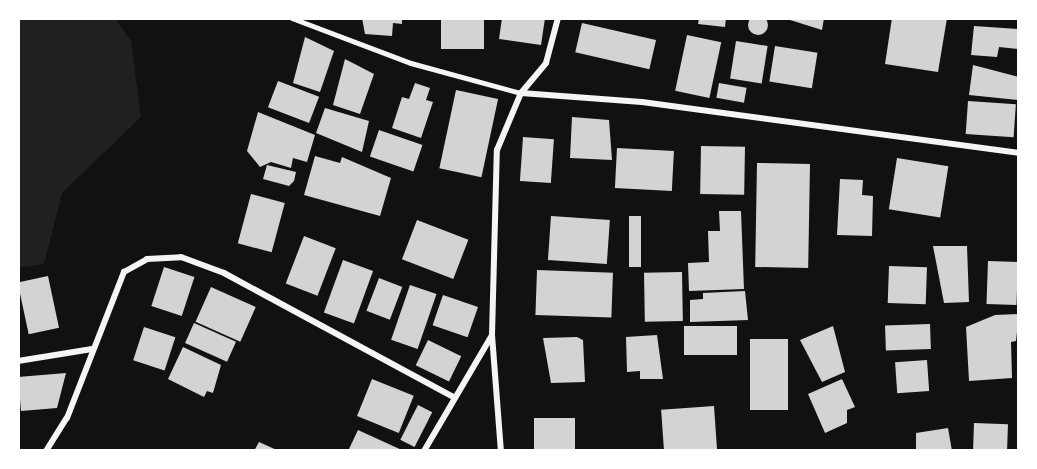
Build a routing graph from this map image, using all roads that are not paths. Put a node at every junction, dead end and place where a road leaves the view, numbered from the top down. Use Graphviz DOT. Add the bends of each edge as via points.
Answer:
graph roads {
  1 [pos="292,18"];
  2 [pos="558,18"];
  3 [pos="521,93"];
  4 [pos="1019,153"];
  5 [pos="492,335"];
  6 [pos="92,349"];
  7 [pos="18,361"];
  8 [pos="453,398"];
  9 [pos="46,451"];
  10 [pos="424,451"];
  11 [pos="501,451"];
  1 -- 3 [label="lane" via="411,63"];
  2 -- 3 [label="street" via="546,63"];
  3 -- 4 [label="street" via="642,102"];
  3 -- 5 [label="street" via="497,150"];
  5 -- 8 [label="street"];
  5 -- 11 [label="street"];
  6 -- 7 [label="street"];
  6 -- 8 [label="street" via="124,272 147,260 181,257 224,273"];
  6 -- 9 [label="street" via="67,418"];
  8 -- 10 [label="street"];
}
